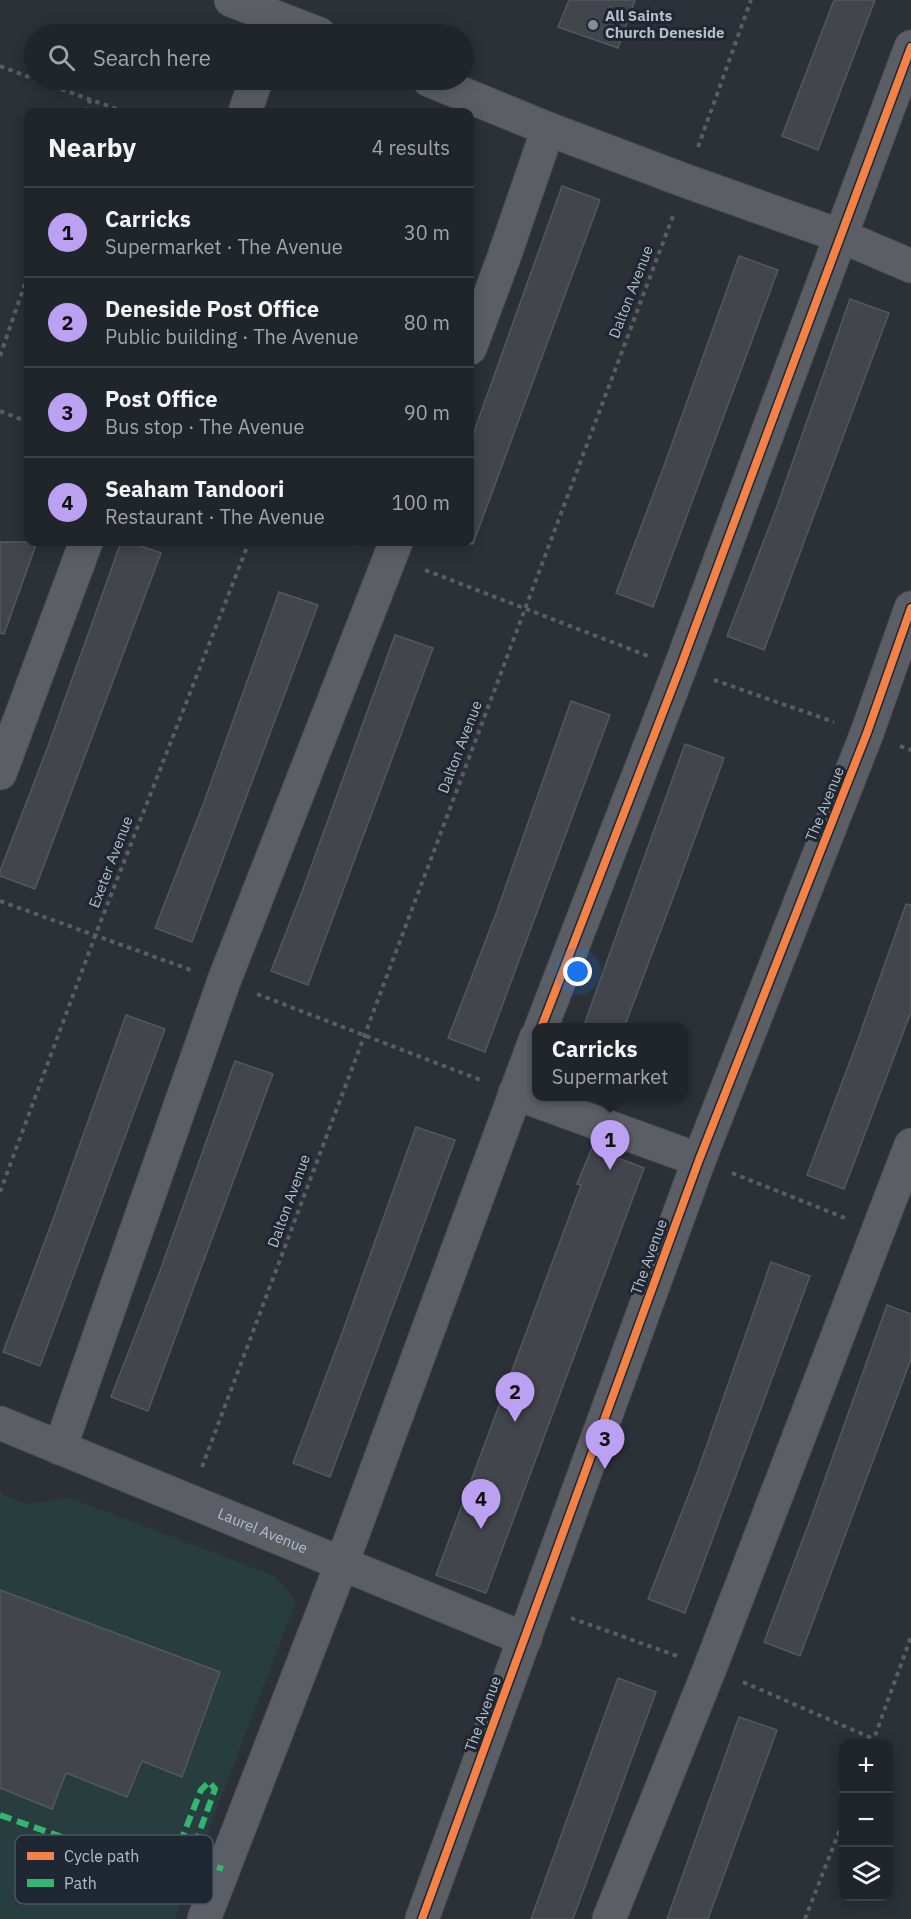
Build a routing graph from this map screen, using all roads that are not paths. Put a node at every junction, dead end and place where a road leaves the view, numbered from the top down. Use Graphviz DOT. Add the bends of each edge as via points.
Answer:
graph roads {
  1 [pos="231,0"];
  2 [pos="278,17"];
  3 [pos="295,24"];
  4 [pos="911,47"];
  5 [pos="253,90"];
  6 [pos="453,90"];
  7 [pos="246,108"];
  8 [pos="548,129"];
  9 [pos="841,236"];
  10 [pos="911,266"];
  11 [pos="474,337"];
  12 [pos="85,546"];
  13 [pos="394,549"];
  14 [pos="911,608"];
  15 [pos="0,773"];
  16 [pos="543,1023"];
  17 [pos="532,1050"];
  18 [pos="515,1093"];
  19 [pos="532,1099"];
  20 [pos="537,1101"];
  21 [pos="911,1144"];
  22 [pos="699,1160"];
  23 [pos="0,1424"];
  24 [pos="60,1448"];
  25 [pos="342,1563"];
  26 [pos="525,1639"];
  27 [pos="213,1896"];
  28 [pos="210,1904"];
  29 [pos="204,1919"];
  30 [pos="422,1919"];
  31 [pos="609,1919"];
  1 -- 2 [label="street"];
  2 -- 3 [label="street"];
  4 -- 9 [label="street"];
  5 -- 7 [label="street"];
  6 -- 8 [label="street"];
  8 -- 9 [label="street"];
  8 -- 11 [label="street"];
  9 -- 10 [label="street"];
  9 -- 16 [label="street"];
  12 -- 15 [label="street"];
  13 -- 24 [label="street" via="224,981"];
  14 -- 22 [label="street, The Avenue" via="867,734"];
  17 -- 18 [label="street"];
  18 -- 19 [label="street"];
  18 -- 25 [label="street"];
  20 -- 22 [label="street"];
  21 -- 31 [label="street"];
  22 -- 26 [label="street, The Avenue"];
  23 -- 24 [label="street, Laurel Avenue"];
  24 -- 25 [label="street, Laurel Avenue"];
  25 -- 26 [label="street, Laurel Avenue"];
  25 -- 27 [label="street"];
  26 -- 30 [label="street, The Avenue"];
  28 -- 29 [label="street"];
}
